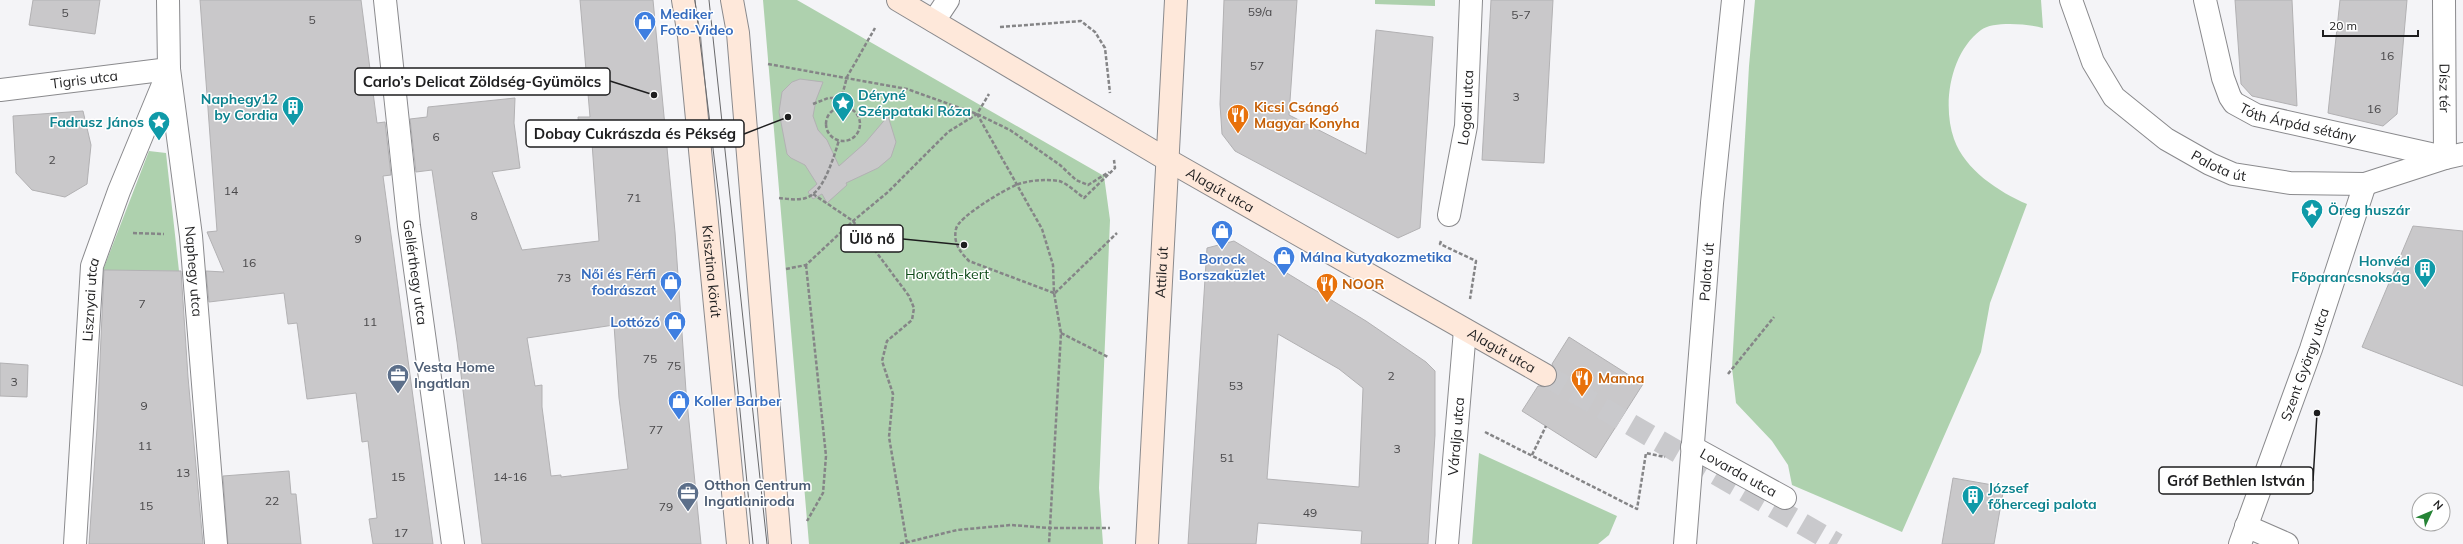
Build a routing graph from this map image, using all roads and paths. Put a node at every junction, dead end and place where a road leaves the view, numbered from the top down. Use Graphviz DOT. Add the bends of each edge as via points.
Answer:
graph roads {
  1 [pos="168,0"];
  2 [pos="385,0"];
  3 [pos="683,0"];
  4 [pos="732,0"];
  5 [pos="898,0"];
  6 [pos="948,0"];
  7 [pos="1176,0"];
  8 [pos="1471,0"];
  9 [pos="1733,0"];
  10 [pos="2071,0"];
  11 [pos="2205,0"];
  12 [pos="2444,0"];
  13 [pos="934,21"];
  14 [pos="1022,25"];
  15 [pos="876,28"];
  16 [pos="766,64"];
  17 [pos="170,69"];
  18 [pos="847,77"];
  19 [pos="1110,88"];
  20 [pos="0,90"];
  21 [pos="989,94"];
  22 [pos="842,98"];
  23 [pos="813,104"];
  24 [pos="839,107"];
  25 [pos="977,114"];
  26 [pos="839,140"];
  27 [pos="2454,156"];
  28 [pos="1166,159"];
  29 [pos="2365,184"];
  30 [pos="1017,185"];
  31 [pos="813,194"];
  32 [pos="776,198"];
  33 [pos="1450,215"];
  34 [pos="853,221"];
  35 [pos="104,231"];
  36 [pos="1117,233"];
  37 [pos="191,236"];
  38 [pos="1476,261"];
  39 [pos="806,265"];
  40 [pos="783,269"];
  41 [pos="1054,293"];
  42 [pos="1774,317"];
  43 [pos="1465,330"];
  44 [pos="1061,333"];
  45 [pos="1108,357"];
  46 [pos="1545,375"];
  47 [pos="1724,379"];
  48 [pos="1457,418"];
  49 [pos="1546,426"];
  50 [pos="1692,447"];
  51 [pos="1657,455"];
  52 [pos="1532,456"];
  53 [pos="1785,498"];
  54 [pos="806,522"];
  55 [pos="1050,528"];
  56 [pos="1110,528"];
  57 [pos="2243,535"];
  58 [pos="907,543"];
  59 [pos="75,544"];
  60 [pos="216,544"];
  61 [pos="453,544"];
  62 [pos="738,544"];
  63 [pos="780,544"];
  64 [pos="900,544"];
  65 [pos="1049,544"];
  66 [pos="1146,544"];
  67 [pos="1447,544"];
  68 [pos="1685,544"];
  69 [pos="2287,544"];
  1 -- 17 [label="street, Naphegy utca"];
  2 -- 61 [label="street, Gellérthegy utca" via="409,226"];
  3 -- 62 [label="street, Krisztina körút" via="689,36"];
  4 -- 63 [label="street" via="739,39"];
  5 -- 13 [label="street, Alagút utca"];
  6 -- 13 [label="street"];
  7 -- 28 [label="street, Attila út"];
  8 -- 33 [label="street, Logodi utca" via="1466,126"];
  9 -- 50 [label="street, Palota út" via="1711,210"];
  10 -- 29 [label="street, Palota út" via="2093,62 2114,97 2166,139 2233,174 2290,183"];
  11 -- 27 [label="street, Tóth Árpád sétány" via="2223,78 2234,103 2256,115"];
  12 -- 27 [label="street, Dísz tér"];
  13 -- 28 [label="street, Alagút utca"];
  14 -- 19 [label="path" via="1081,21 1095,32 1105,48"];
  15 -- 18 [label="path"];
  16 -- 18 [label="path"];
  17 -- 20 [label="street, Tigris utca"];
  17 -- 35 [label="street, Lisznyai utca" via="118,191"];
  17 -- 37 [label="street, Naphegy utca"];
  18 -- 22 [label="path"];
  18 -- 25 [label="path" via="907,89"];
  21 -- 25 [label="path"];
  22 -- 23 [label="path" via="828,98"];
  22 -- 24 [label="path"];
  24 -- 26 [label="path" via="829,113 826,124 829,134"];
  24 -- 26 [label="path" via="850,108 858,114 860,125 853,138"];
  25 -- 30 [label="path"];
  25 -- 30 [label="path" via="1010,130 1060,165 1076,180 1088,185 1115,168 1084,198 1060,182 1038,180"];
  25 -- 34 [label="path" via="948,132 888,192"];
  26 -- 31 [label="path" via="824,179"];
  27 -- 29 [label="street, Palota út"];
  28 -- 43 [label="street, Alagút utca"];
  28 -- 66 [label="street, Attila út"];
  29 -- 57 [label="street, Szent György utca" via="2311,349"];
  30 -- 41 [label="path" via="1042,229 1053,265"];
  30 -- 41 [label="path" via="965,216 956,228 955,240 959,252 969,261"];
  31 -- 32 [label="path" via="798,200"];
  31 -- 34 [label="path"];
  34 -- 39 [label="path"];
  34 -- 58 [label="path" via="909,296 914,308 912,320 887,341 882,361 893,394 889,437"];
  35 -- 37 [label="path"];
  35 -- 59 [label="street, Lisznyai utca" via="92,266"];
  36 -- 41 [label="path"];
  37 -- 60 [label="street, Naphegy utca"];
  38 -- 43 [label="path"];
  39 -- 40 [label="path"];
  39 -- 54 [label="path" via="826,456 823,493"];
  41 -- 44 [label="path"];
  42 -- 47 [label="path"];
  43 -- 46 [label="street, Alagút utca"];
  43 -- 48 [label="street, Váralja utca"];
  44 -- 45 [label="path"];
  44 -- 55 [label="path"];
  48 -- 52 [label="path"];
  48 -- 67 [label="street, Váralja utca"];
  49 -- 52 [label="path"];
  50 -- 53 [label="street, Lovarda utca"];
  50 -- 68 [label="street, Palota út"];
  51 -- 52 [label="path" via="1646,453 1637,509"];
  55 -- 56 [label="path"];
  55 -- 58 [label="path" via="1011,525 957,530"];
  55 -- 65 [label="path"];
  57 -- 69 [label="street"];
  58 -- 64 [label="path"];
}
